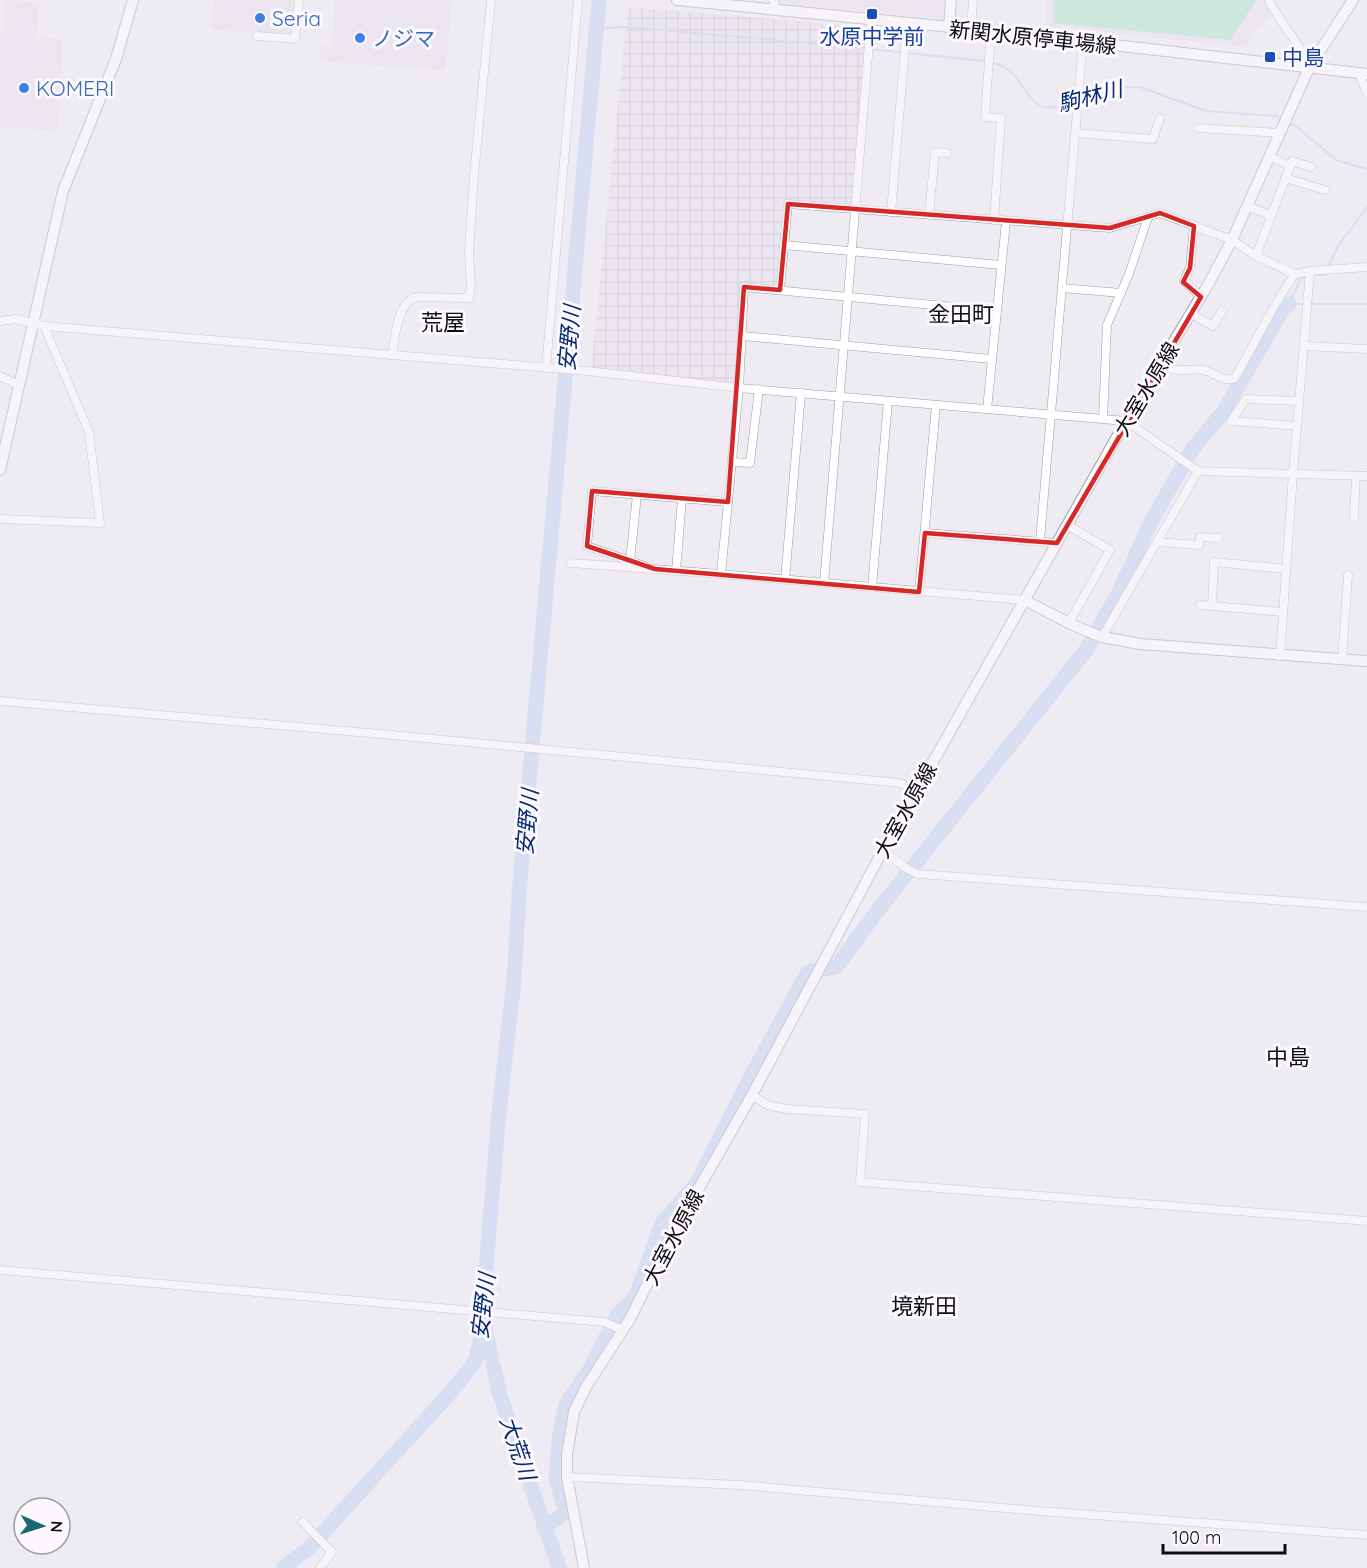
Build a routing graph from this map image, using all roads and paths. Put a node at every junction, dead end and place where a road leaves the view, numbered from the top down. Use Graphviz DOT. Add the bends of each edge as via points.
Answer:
graph roads {
  1 [pos="133,0"];
  2 [pos="299,0"];
  3 [pos="491,0"];
  4 [pos="578,0"];
  5 [pos="676,0"];
  6 [pos="951,0"];
  7 [pos="973,0"];
  8 [pos="1269,0"];
  9 [pos="1353,0"];
  10 [pos="774,5"];
  11 [pos="871,20"];
  12 [pos="907,24"];
  13 [pos="949,28"];
  14 [pos="971,30"];
  15 [pos="991,32"];
  16 [pos="257,36"];
  17 [pos="1083,42"];
  18 [pos="1309,68"];
  19 [pos="1363,74"];
  20 [pos="1367,93"];
  21 [pos="1160,118"];
  22 [pos="1198,128"];
  23 [pos="1075,133"];
  24 [pos="1280,133"];
  25 [pos="947,153"];
  26 [pos="1269,156"];
  27 [pos="1290,166"];
  28 [pos="1311,167"];
  29 [pos="1285,178"];
  30 [pos="1325,190"];
  31 [pos="1247,206"];
  32 [pos="855,209"];
  33 [pos="891,212"];
  34 [pos="929,215"];
  35 [pos="1270,215"];
  36 [pos="1149,217"];
  37 [pos="994,220"];
  38 [pos="1006,222"];
  39 [pos="1067,226"];
  40 [pos="1194,226"];
  41 [pos="1232,240"];
  42 [pos="784,245"];
  43 [pos="852,251"];
  44 [pos="1256,256"];
  45 [pos="1001,265"];
  46 [pos="1367,267"];
  47 [pos="1310,271"];
  48 [pos="1295,274"];
  49 [pos="1062,288"];
  50 [pos="780,290"];
  51 [pos="1121,293"];
  52 [pos="848,297"];
  53 [pos="1201,297"];
  54 [pos="997,310"];
  55 [pos="1222,311"];
  56 [pos="1191,314"];
  57 [pos="0,321"];
  58 [pos="38,324"];
  59 [pos="742,336"];
  60 [pos="844,345"];
  61 [pos="1304,346"];
  62 [pos="1367,349"];
  63 [pos="392,355"];
  64 [pos="992,359"];
  65 [pos="1161,364"];
  66 [pos="548,368"];
  67 [pos="0,376"];
  68 [pos="19,385"];
  69 [pos="739,388"];
  70 [pos="759,390"];
  71 [pos="801,393"];
  72 [pos="840,396"];
  73 [pos="888,401"];
  74 [pos="1299,401"];
  75 [pos="936,405"];
  76 [pos="987,409"];
  77 [pos="1051,415"];
  78 [pos="1103,419"];
  79 [pos="1126,421"];
  80 [pos="1297,426"];
  81 [pos="732,462"];
  82 [pos="0,470"];
  83 [pos="1198,471"];
  84 [pos="1293,474"];
  85 [pos="1356,476"];
  86 [pos="1367,476"];
  87 [pos="637,495"];
  88 [pos="682,498"];
  89 [pos="728,502"];
  90 [pos="1354,517"];
  91 [pos="0,519"];
  92 [pos="1067,525"];
  93 [pos="925,533"];
  94 [pos="1218,538"];
  95 [pos="1040,542"];
  96 [pos="1157,542"];
  97 [pos="1057,543"];
  98 [pos="630,561"];
  99 [pos="571,564"];
  100 [pos="655,569"];
  101 [pos="1286,569"];
  102 [pos="676,571"];
  103 [pos="721,574"];
  104 [pos="1348,575"];
  105 [pos="785,580"];
  106 [pos="824,583"];
  107 [pos="872,588"];
  108 [pos="919,592"];
  109 [pos="1024,600"];
  110 [pos="1200,605"];
  111 [pos="1212,606"];
  112 [pos="1283,612"];
  113 [pos="1069,623"];
  114 [pos="1102,637"];
  115 [pos="1280,656"];
  116 [pos="1342,660"];
  117 [pos="1367,661"];
  118 [pos="0,701"];
  119 [pos="917,790"];
  120 [pos="883,850"];
  121 [pos="1367,907"];
  122 [pos="752,1095"];
  123 [pos="1367,1221"];
  124 [pos="0,1270"];
  125 [pos="621,1329"];
  126 [pos="567,1477"];
  127 [pos="305,1525"];
  128 [pos="1367,1535"];
  129 [pos="320,1568"];
  130 [pos="584,1568"];
  1 -- 58 [label="main road" via="116,59 63,191"];
  2 -- 16 [label="street" via="295,39"];
  3 -- 63 [label="street" via="474,175 469,298 411,299 398,319"];
  4 -- 66 [label="street"];
  5 -- 10 [label="main road, 新関水原停車場線"];
  6 -- 13 [label="main road"];
  7 -- 14 [label="street"];
  8 -- 18 [label="street" via="1304,52"];
  9 -- 18 [label="main road"];
  10 -- 11 [label="main road, 新関水原停車場線"];
  11 -- 12 [label="main road, 新関水原停車場線"];
  11 -- 32 [label="street"];
  12 -- 13 [label="main road, 新関水原停車場線"];
  12 -- 33 [label="street"];
  13 -- 14 [label="main road, 新関水原停車場線"];
  14 -- 15 [label="main road, 新関水原停車場線"];
  15 -- 17 [label="main road, 新関水原停車場線"];
  15 -- 37 [label="street" via="985,117 1001,118"];
  17 -- 18 [label="main road, 新関水原停車場線"];
  17 -- 23 [label="street"];
  18 -- 19 [label="main road, 新関水原停車場線"];
  18 -- 24 [label="main road, 大室水原線"];
  19 -- 20 [label="street"];
  21 -- 23 [label="street" via="1153,139"];
  22 -- 24 [label="street"];
  23 -- 39 [label="street"];
  24 -- 26 [label="main road, 大室水原線"];
  25 -- 34 [label="street" via="935,152"];
  26 -- 27 [label="street"];
  26 -- 31 [label="main road, 大室水原線"];
  27 -- 28 [label="street" via="1292,162"];
  27 -- 29 [label="street"];
  29 -- 30 [label="street"];
  29 -- 35 [label="street"];
  31 -- 35 [label="street"];
  31 -- 41 [label="main road, 大室水原線"];
  32 -- 33 [label="street"];
  32 -- 42 [label="street" via="788,204"];
  32 -- 43 [label="street"];
  33 -- 34 [label="street"];
  34 -- 37 [label="street"];
  35 -- 44 [label="street"];
  36 -- 39 [label="street" via="1110,228"];
  36 -- 40 [label="street" via="1160,213"];
  36 -- 51 [label="street"];
  37 -- 38 [label="street"];
  38 -- 39 [label="street"];
  38 -- 45 [label="street"];
  39 -- 49 [label="street"];
  40 -- 41 [label="street"];
  40 -- 53 [label="street" via="1190,268 1184,282"];
  41 -- 44 [label="street"];
  41 -- 53 [label="main road, 大室水原線"];
  42 -- 43 [label="street"];
  42 -- 50 [label="street"];
  43 -- 45 [label="street"];
  43 -- 52 [label="street"];
  44 -- 48 [label="street"];
  45 -- 54 [label="street"];
  46 -- 47 [label="street"];
  47 -- 48 [label="street"];
  47 -- 61 [label="street"];
  48 -- 65 [label="street" via="1277,299 1235,378 1225,380 1204,370 1179,372"];
  49 -- 51 [label="street"];
  49 -- 77 [label="street"];
  50 -- 52 [label="street"];
  50 -- 59 [label="street" via="744,287"];
  51 -- 78 [label="street" via="1107,325"];
  52 -- 54 [label="street"];
  52 -- 60 [label="street"];
  53 -- 56 [label="main road, 大室水原線"];
  54 -- 64 [label="street"];
  55 -- 56 [label="street" via="1213,326"];
  56 -- 65 [label="main road, 大室水原線"];
  57 -- 58 [label="street" via="16,319"];
  58 -- 63 [label="street"];
  58 -- 68 [label="main road"];
  58 -- 91 [label="street" via="89,432 100,523"];
  59 -- 60 [label="street"];
  59 -- 69 [label="street"];
  60 -- 64 [label="street"];
  60 -- 72 [label="street"];
  61 -- 62 [label="street"];
  61 -- 74 [label="street"];
  63 -- 66 [label="street"];
  64 -- 76 [label="street"];
  65 -- 79 [label="main road, 大室水原線"];
  66 -- 69 [label="street"];
  67 -- 68 [label="street"];
  68 -- 82 [label="main road"];
  69 -- 70 [label="street"];
  69 -- 81 [label="street"];
  70 -- 71 [label="street"];
  70 -- 81 [label="street" via="750,463"];
  71 -- 72 [label="street"];
  71 -- 105 [label="street"];
  72 -- 73 [label="street"];
  72 -- 106 [label="street"];
  73 -- 75 [label="street"];
  73 -- 107 [label="street"];
  74 -- 80 [label="street"];
  74 -- 80 [label="street" via="1246,399 1231,421"];
  75 -- 76 [label="street"];
  75 -- 93 [label="street"];
  76 -- 77 [label="street"];
  77 -- 78 [label="street"];
  77 -- 95 [label="street"];
  78 -- 79 [label="street"];
  79 -- 83 [label="street"];
  79 -- 92 [label="main road, 大室水原線"];
  80 -- 84 [label="street"];
  81 -- 89 [label="street"];
  83 -- 84 [label="street"];
  83 -- 96 [label="street"];
  84 -- 85 [label="street"];
  84 -- 101 [label="street"];
  85 -- 86 [label="street"];
  85 -- 90 [label="street"];
  87 -- 88 [label="street"];
  87 -- 98 [label="street"];
  87 -- 98 [label="street" via="592,491 587,546"];
  88 -- 89 [label="street"];
  88 -- 102 [label="street"];
  89 -- 103 [label="street"];
  92 -- 97 [label="main road, 大室水原線"];
  92 -- 113 [label="street" via="1110,550"];
  93 -- 95 [label="street"];
  93 -- 108 [label="street"];
  94 -- 96 [label="street" via="1200,537 1199,545"];
  95 -- 97 [label="street"];
  96 -- 114 [label="street"];
  97 -- 109 [label="main road, 大室水原線"];
  98 -- 100 [label="street"];
  99 -- 100 [label="street"];
  100 -- 102 [label="street"];
  101 -- 111 [label="street" via="1214,562"];
  101 -- 112 [label="street"];
  102 -- 103 [label="street"];
  103 -- 105 [label="street"];
  104 -- 116 [label="street"];
  105 -- 106 [label="street"];
  106 -- 107 [label="street"];
  107 -- 108 [label="street"];
  108 -- 109 [label="street"];
  109 -- 113 [label="main road"];
  109 -- 119 [label="main road, 大室水原線"];
  110 -- 111 [label="street"];
  111 -- 112 [label="street"];
  112 -- 115 [label="street"];
  113 -- 114 [label="main road"];
  114 -- 115 [label="main road"];
  115 -- 116 [label="main road"];
  116 -- 117 [label="main road"];
  118 -- 119 [label="street" via="900,783"];
  119 -- 120 [label="main road, 大室水原線"];
  120 -- 121 [label="street" via="918,874"];
  120 -- 122 [label="main road, 大室水原線"];
  122 -- 123 [label="street" via="767,1105 786,1109 865,1114 860,1182"];
  122 -- 125 [label="main road, 大室水原線"];
  124 -- 125 [label="street" via="502,1313 609,1324"];
  125 -- 126 [label="main road, 大室水原線" via="574,1412"];
  126 -- 128 [label="street" via="740,1485"];
  126 -- 130 [label="main road, 大室水原線"];
  127 -- 129 [label="street" via="332,1552"];
}
